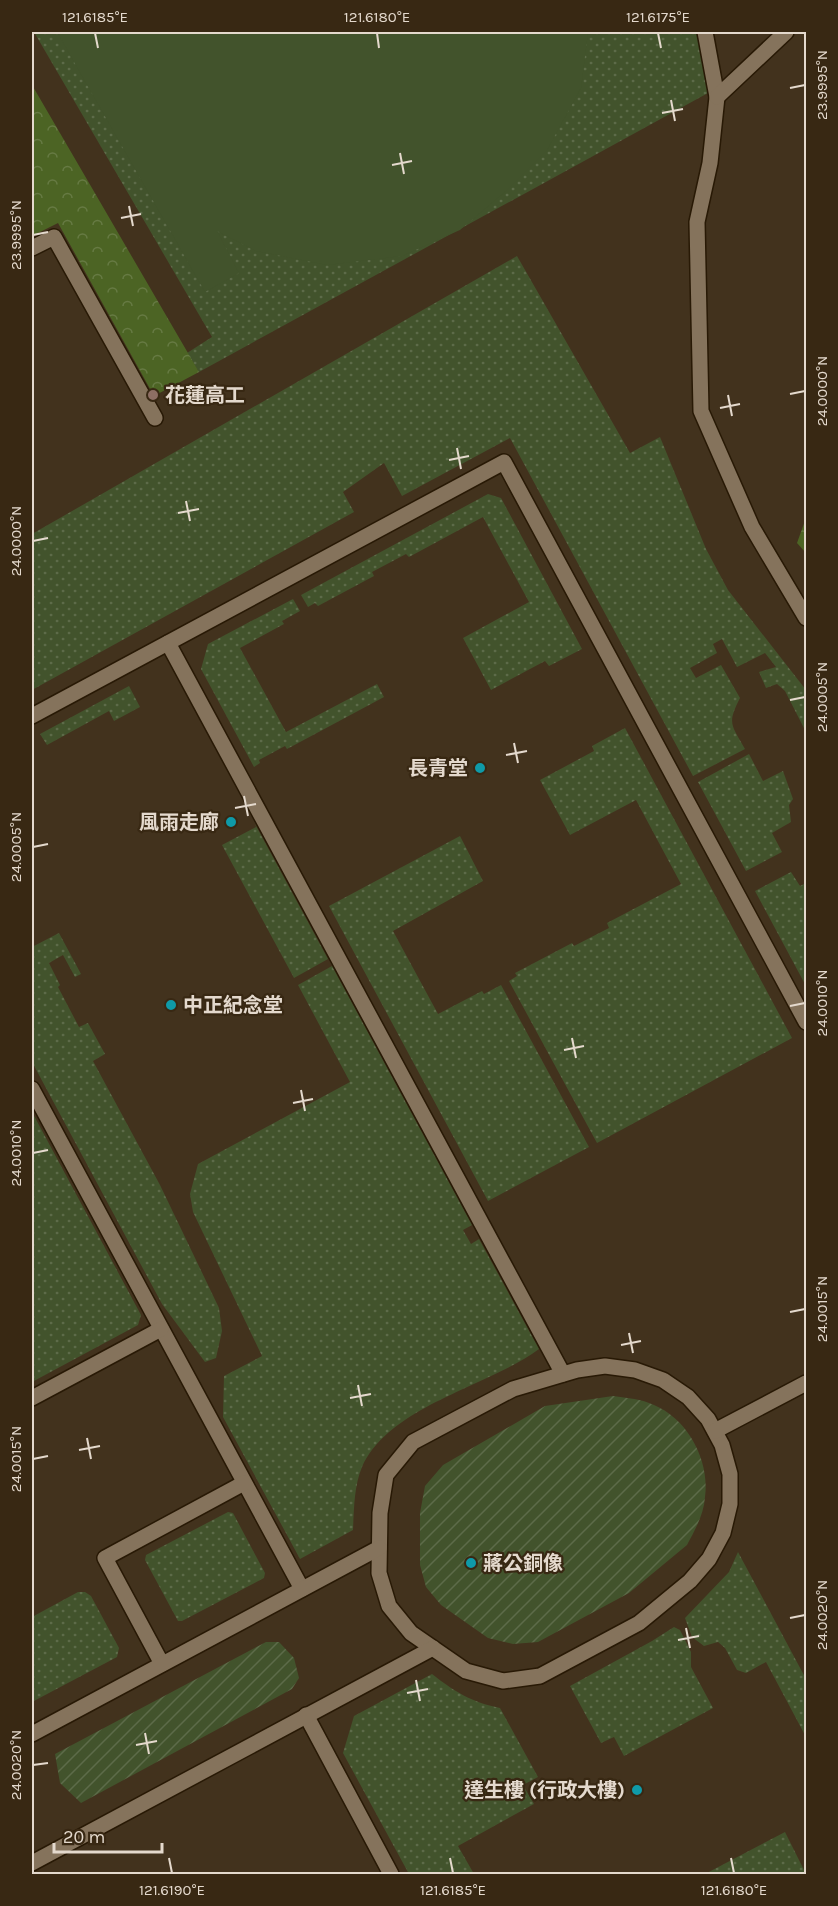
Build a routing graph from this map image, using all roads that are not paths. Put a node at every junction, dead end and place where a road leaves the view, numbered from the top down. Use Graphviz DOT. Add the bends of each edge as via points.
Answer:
graph roads {
  1 [pos="705,32"];
  2 [pos="786,32"];
  3 [pos="717,97"];
  4 [pos="32,248"];
  5 [pos="155,418"];
  6 [pos="807,618"];
  7 [pos="168,643"];
  8 [pos="32,716"];
  9 [pos="807,1022"];
  10 [pos="32,1089"];
  11 [pos="161,1329"];
  12 [pos="563,1374"];
  13 [pos="807,1383"];
  14 [pos="32,1398"];
  15 [pos="715,1431"];
  16 [pos="244,1483"];
  17 [pos="379,1548"];
  18 [pos="302,1589"];
  19 [pos="433,1648"];
  20 [pos="162,1664"];
  21 [pos="306,1715"];
  22 [pos="32,1734"];
  23 [pos="32,1863"];
  24 [pos="391,1875"];
  1 -- 3 [label="street"];
  2 -- 3 [label="street"];
  3 -- 6 [label="street" via="710,163 697,222 701,411 752,527"];
  4 -- 5 [label="street" via="54,237"];
  7 -- 8 [label="street"];
  7 -- 9 [label="street" via="504,462"];
  7 -- 12 [label="street"];
  10 -- 11 [label="street"];
  11 -- 14 [label="street"];
  11 -- 16 [label="street"];
  12 -- 15 [label="street" via="605,1366 635,1370 663,1380 688,1397"];
  12 -- 17 [label="street" via="513,1389 413,1442 386,1475"];
  13 -- 15 [label="street"];
  15 -- 19 [label="street" via="730,1474 730,1504 723,1533 709,1559 690,1581 639,1623 540,1676 503,1681 466,1671"];
  16 -- 18 [label="street"];
  16 -- 20 [label="street" via="105,1558"];
  17 -- 18 [label="street"];
  17 -- 19 [label="street" via="379,1573 389,1606 411,1633"];
  18 -- 20 [label="street"];
  19 -- 21 [label="street"];
  20 -- 22 [label="street"];
  21 -- 23 [label="street"];
  21 -- 24 [label="street"];
}
